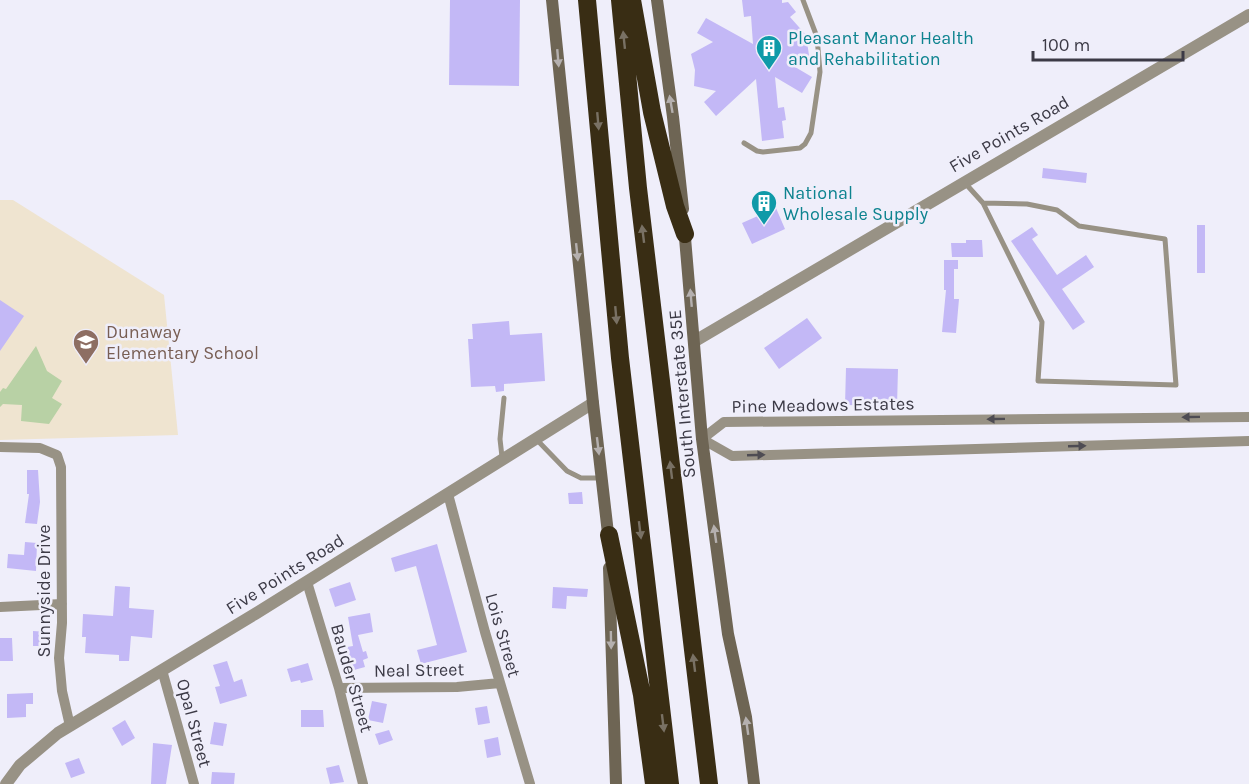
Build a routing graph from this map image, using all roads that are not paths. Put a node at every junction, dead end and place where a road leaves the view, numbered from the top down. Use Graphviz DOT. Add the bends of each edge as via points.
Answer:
graph roads {
  1 [pos="552,0"];
  2 [pos="587,0"];
  3 [pos="620,0"];
  4 [pos="632,0"];
  5 [pos="657,0"];
  6 [pos="803,0"];
  7 [pos="1249,15"];
  8 [pos="744,143"];
  9 [pos="963,182"];
  10 [pos="983,203"];
  11 [pos="685,234"];
  12 [pos="695,341"];
  13 [pos="504,398"];
  14 [pos="593,404"];
  15 [pos="1249,417"];
  16 [pos="536,438"];
  17 [pos="702,439"];
  18 [pos="1249,441"];
  19 [pos="0,447"];
  20 [pos="503,459"];
  21 [pos="602,478"];
  22 [pos="448,494"];
  23 [pos="609,535"];
  24 [pos="307,582"];
  25 [pos="62,604"];
  26 [pos="0,608"];
  27 [pos="162,670"];
  28 [pos="500,683"];
  29 [pos="339,688"];
  30 [pos="70,726"];
  31 [pos="6,784"];
  32 [pos="194,784"];
  33 [pos="363,784"];
  34 [pos="530,784"];
  35 [pos="616,784"];
  36 [pos="654,784"];
  37 [pos="670,784"];
  38 [pos="709,784"];
  39 [pos="754,784"];
  1 -- 14 [label="main road, one-way"];
  2 -- 37 [label="highway, one-way" via="620,358"];
  38 -- 3 [label="highway, one-way" via="638,188"];
  4 -- 11 [label="highway" via="652,112"];
  11 -- 5 [label="main road, South Interstate 35E, one-way"];
  6 -- 8 [label="lane" via="817,37 820,72 809,138 800,148 763,152"];
  7 -- 9 [label="street, Five Points Road"];
  9 -- 10 [label="lane"];
  9 -- 12 [label="street, Five Points Road"];
  10 -- 10 [label="lane" via="1027,204 1057,210 1079,226 1165,239 1176,385 1038,381 1042,322"];
  12 -- 11 [label="main road, South Interstate 35E, one-way"];
  12 -- 17 [label="main road, South Interstate 35E"];
  13 -- 20 [label="lane" via="500,439"];
  14 -- 16 [label="street, Five Points Road"];
  14 -- 21 [label="main road, one-way"];
  15 -- 17 [label="street, Pine Meadows Estates, one-way" via="724,422"];
  16 -- 20 [label="street, Five Points Road"];
  16 -- 21 [label="lane" via="567,471 581,478"];
  17 -- 18 [label="street, one-way" via="732,456"];
  39 -- 17 [label="main road, South Interstate 35E, one-way" via="746,717 728,634"];
  19 -- 25 [label="street, Sunnyside Drive" via="40,448 57,455 61,467"];
  20 -- 22 [label="street, Five Points Road"];
  21 -- 23 [label="main road"];
  22 -- 24 [label="street, Five Points Road"];
  22 -- 28 [label="street, Lois Street"];
  23 -- 35 [label="main road, one-way"];
  23 -- 36 [label="highway" via="642,695"];
  24 -- 27 [label="street, Five Points Road"];
  24 -- 29 [label="street, Bauder Street"];
  25 -- 26 [label="street"];
  25 -- 30 [label="street, Sunnyside Drive" via="62,691"];
  27 -- 30 [label="street, Five Points Road"];
  27 -- 32 [label="street, Opal Street"];
  28 -- 29 [label="street, Neal Street"];
  28 -- 34 [label="street, Lois Street"];
  29 -- 33 [label="street, Bauder Street"];
  30 -- 31 [label="street, Five Points Road" via="20,765"];
}
